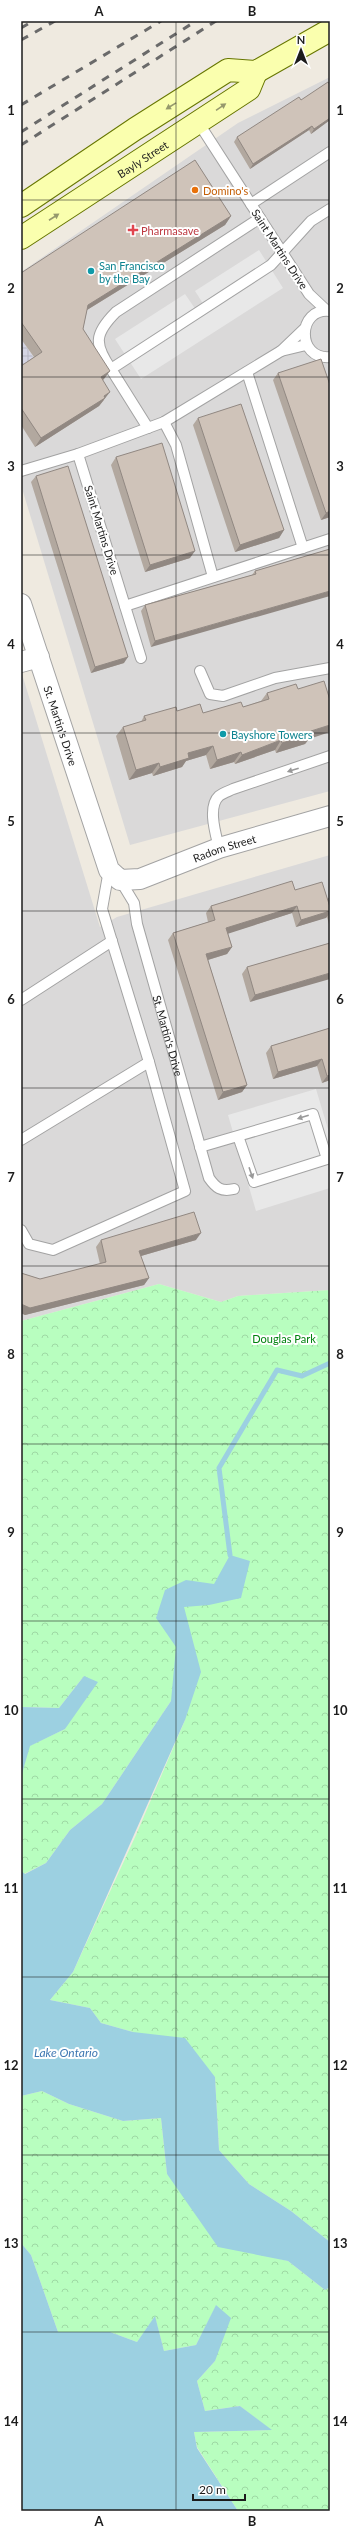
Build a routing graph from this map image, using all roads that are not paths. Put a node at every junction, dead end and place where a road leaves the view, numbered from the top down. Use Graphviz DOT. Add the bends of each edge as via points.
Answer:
graph roads {
  1 [pos="330,30"];
  2 [pos="256,72"];
  3 [pos="198,122"];
  4 [pos="330,152"];
  5 [pos="251,204"];
  6 [pos="21,206"];
  7 [pos="330,209"];
  8 [pos="260,218"];
  9 [pos="21,238"];
  10 [pos="282,252"];
  11 [pos="309,294"];
  12 [pos="328,311"];
  13 [pos="313,315"];
  14 [pos="304,329"];
  15 [pos="306,345"];
  16 [pos="281,351"];
  17 [pos="330,357"];
  18 [pos="111,369"];
  19 [pos="247,372"];
  20 [pos="164,422"];
  21 [pos="148,428"];
  22 [pos="78,454"];
  23 [pos="21,471"];
  24 [pos="330,539"];
  25 [pos="303,548"];
  26 [pos="213,577"];
  27 [pos="21,604"];
  28 [pos="125,606"];
  29 [pos="141,658"];
  30 [pos="30,660"];
  31 [pos="330,668"];
  32 [pos="200,672"];
  33 [pos="330,756"];
  34 [pos="330,816"];
  35 [pos="219,848"];
  36 [pos="115,875"];
  37 [pos="112,941"];
  38 [pos="21,1000"];
  39 [pos="149,1062"];
  40 [pos="238,1136"];
  41 [pos="21,1140"];
  42 [pos="200,1147"];
  43 [pos="234,1188"];
  44 [pos="21,1230"];
  1 -- 2 [label="main road"];
  3 -- 2 [label="main road, Bayly Street, one-way" via="249,89"];
  2 -- 6 [label="main road, one-way" via="228,70"];
  3 -- 5 [label="lane, Saint Martins Drive"];
  9 -- 3 [label="main road, Bayly Street, one-way"];
  4 -- 5 [label="lane"];
  5 -- 8 [label="lane, Saint Martins Drive"];
  7 -- 10 [label="lane" via="311,221"];
  8 -- 10 [label="lane, Saint Martins Drive"];
  8 -- 18 [label="lane" via="116,312 101,326 98,342 102,355"];
  10 -- 11 [label="lane, Saint Martins Drive"];
  10 -- 18 [label="lane" via="271,265"];
  11 -- 12 [label="lane, Saint Martins Drive"];
  11 -- 13 [label="lane, Saint Martins Drive"];
  12 -- 13 [label="lane, Saint Martins Drive"];
  13 -- 14 [label="lane"];
  14 -- 15 [label="lane"];
  14 -- 16 [label="lane"];
  15 -- 16 [label="lane"];
  15 -- 17 [label="lane" via="319,356"];
  16 -- 19 [label="lane"];
  18 -- 21 [label="lane"];
  19 -- 20 [label="lane"];
  19 -- 25 [label="lane"];
  20 -- 21 [label="lane"];
  20 -- 26 [label="lane" via="176,445"];
  21 -- 22 [label="lane"];
  22 -- 23 [label="lane"];
  22 -- 28 [label="lane, Saint Martins Drive"];
  24 -- 25 [label="lane"];
  25 -- 26 [label="lane"];
  26 -- 28 [label="lane"];
  27 -- 30 [label="street, St. Martin's Drive"];
  28 -- 29 [label="lane, Saint Martins Drive"];
  30 -- 36 [label="street, St. Martin's Drive"];
  31 -- 32 [label="lane" via="275,678 223,696 210,694"];
  33 -- 35 [label="lane, one-way" via="219,796 214,804 214,828"];
  34 -- 35 [label="street, Radom Street"];
  35 -- 36 [label="street, Radom Street" via="140,879"];
  36 -- 37 [label="lane, St. Martin's Drive" via="102,909"];
  36 -- 42 [label="lane, St. Martin's Drive" via="134,903 137,924"];
  37 -- 38 [label="lane"];
  37 -- 39 [label="lane, St. Martin's Drive"];
  39 -- 41 [label="lane"];
  39 -- 44 [label="lane, St. Martin's Drive" via="185,1191 53,1250 29,1244"];
  40 -- 40 [label="lane, one-way" via="254,1182 327,1159 313,1114"];
  40 -- 42 [label="lane"];
  42 -- 43 [label="lane, St. Martin's Drive" via="209,1178 215,1187 225,1191"];
}
